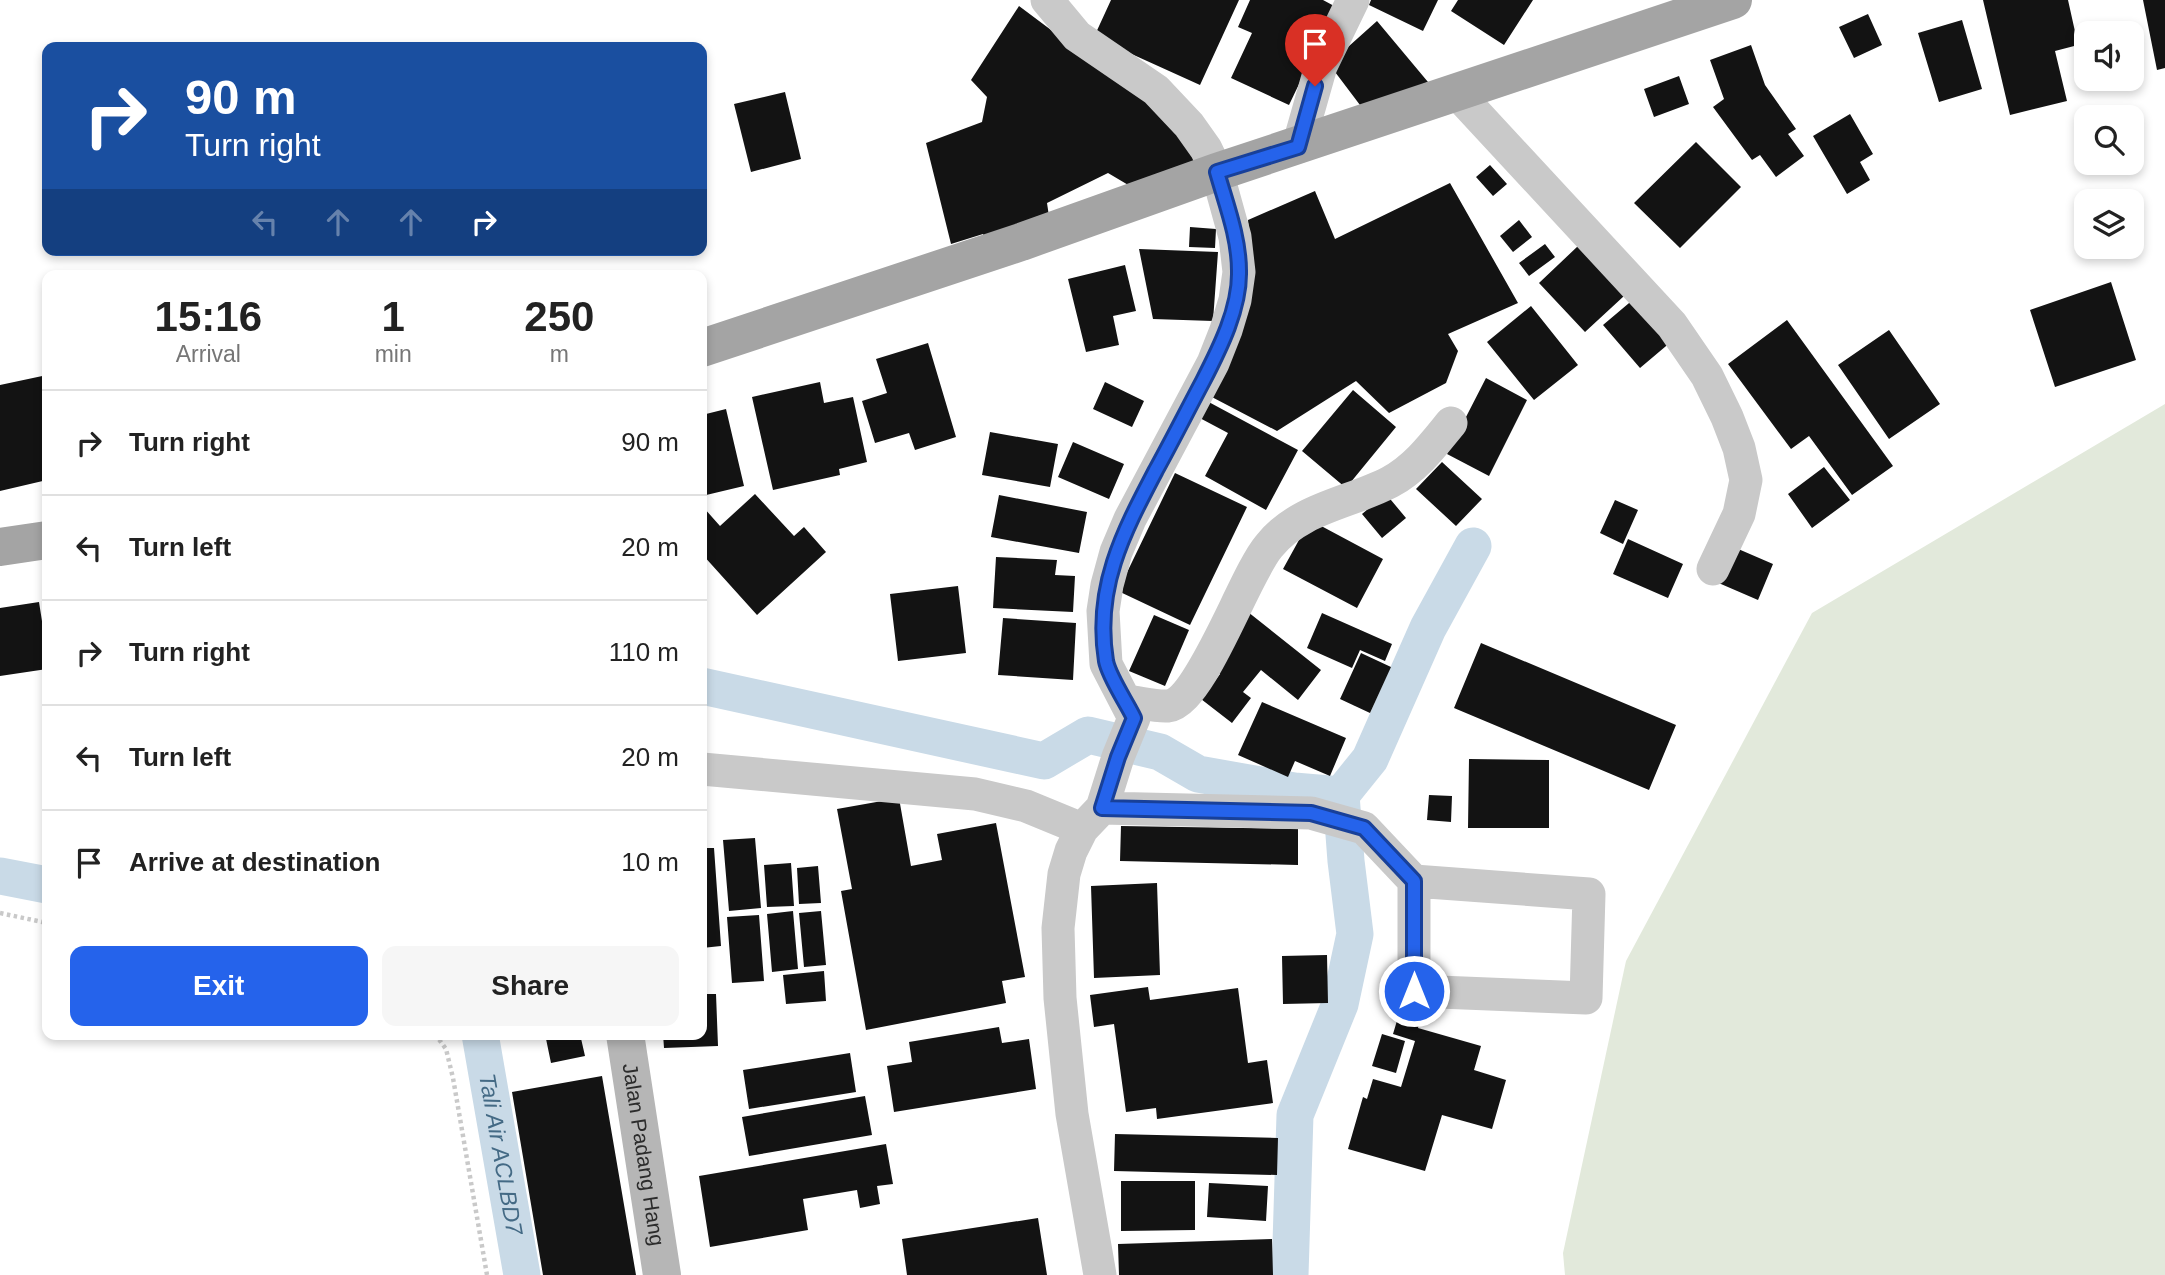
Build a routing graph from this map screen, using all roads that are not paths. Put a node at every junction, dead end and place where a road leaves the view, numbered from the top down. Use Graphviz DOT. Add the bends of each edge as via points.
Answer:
graph roads {
  1 [pos="1046,0"];
  2 [pos="1353,0"];
  3 [pos="1733,0"];
  4 [pos="1457,93"];
  5 [pos="1298,147"];
  6 [pos="1217,172"];
  7 [pos="707,346"];
  8 [pos="1451,423"];
  9 [pos="42,541"];
  10 [pos="0,547"];
  11 [pos="1713,569"];
  12 [pos="1130,710"];
  13 [pos="707,769"];
  14 [pos="1092,818"];
  15 [pos="1414,881"];
  16 [pos="626,1040"];
  17 [pos="662,1275"];
  18 [pos="1100,1275"];
  1 -- 6 [label="street" via="1077,36 1156,90 1189,125"];
  2 -- 5 [label="street" via="1321,66"];
  3 -- 4 [label="main road"];
  4 -- 5 [label="main road"];
  4 -- 11 [label="street" via="1672,325 1707,376 1739,448 1746,480 1739,514"];
  5 -- 6 [label="main road"];
  6 -- 7 [label="main road" via="1021,243"];
  6 -- 12 [label="street" via="1235,237 1239,272 1235,300 1213,363 1130,519 1107,585 1103,611 1106,664"];
  8 -- 12 [label="street" via="1412,468 1285,529 1254,567 1210,659 1185,696 1170,706"];
  9 -- 10 [label="main road"];
  12 -- 14 [label="street" via="1118,757"];
  13 -- 14 [label="street" via="975,794"];
  14 -- 15 [label="street" via="1311,813 1364,828"];
  14 -- 18 [label="street" via="1071,851 1064,874 1058,928 1059,998 1072,1114"];
  15 -- 15 [label="street" via="1589,894 1586,998 1414,991"];
  16 -- 17 [label="main road, Jalan Padang Hang"];
}
